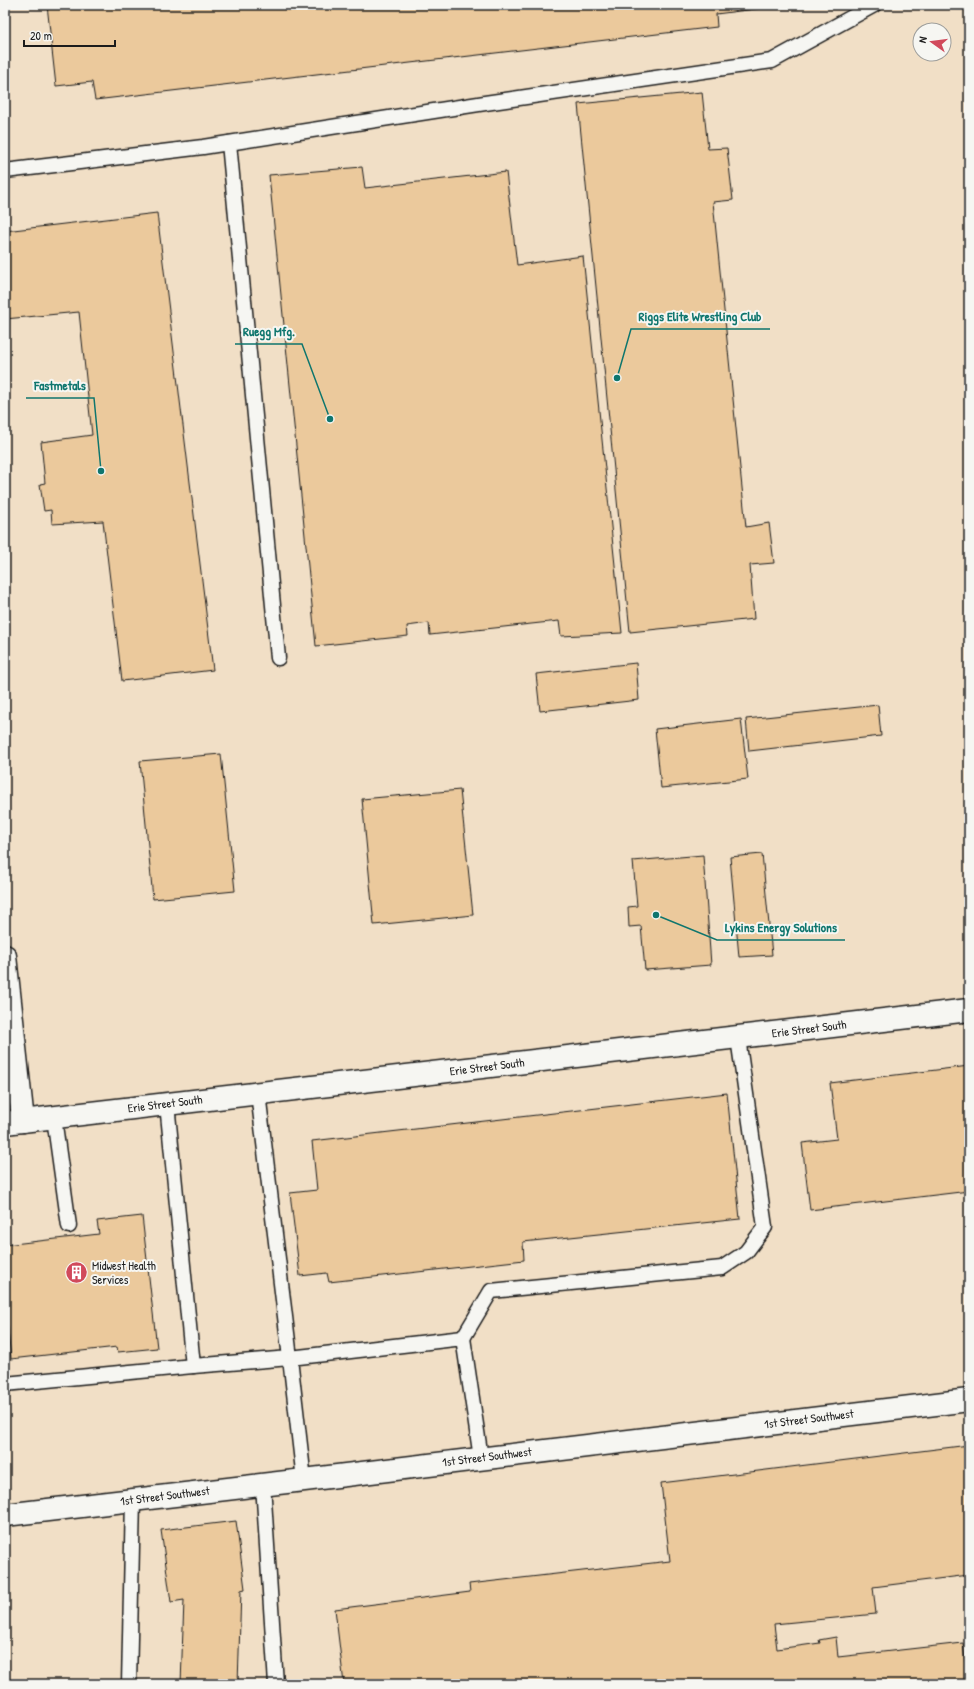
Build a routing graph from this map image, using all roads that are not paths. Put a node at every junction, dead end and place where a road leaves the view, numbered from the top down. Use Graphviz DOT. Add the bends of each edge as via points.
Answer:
graph roads {
  1 [pos="874,5"];
  2 [pos="229,143"];
  3 [pos="5,171"];
  4 [pos="278,658"];
  5 [pos="5,956"];
  6 [pos="969,1010"];
  7 [pos="738,1038"];
  8 [pos="258,1093"];
  9 [pos="167,1104"];
  10 [pos="54,1118"];
  11 [pos="14,1122"];
  12 [pos="69,1226"];
  13 [pos="463,1338"];
  14 [pos="290,1358"];
  15 [pos="193,1366"];
  16 [pos="5,1384"];
  17 [pos="969,1400"];
  18 [pos="481,1458"];
  19 [pos="304,1480"];
  20 [pos="263,1484"];
  21 [pos="133,1499"];
  22 [pos="5,1515"];
  23 [pos="129,1684"];
  24 [pos="276,1684"];
  1 -- 2 [label="lane" via="772,61"];
  2 -- 3 [label="lane"];
  2 -- 4 [label="lane"];
  5 -- 11 [label="street"];
  6 -- 7 [label="street, Erie Street South"];
  7 -- 8 [label="street, Erie Street South"];
  7 -- 13 [label="lane" via="765,1227 746,1252 722,1268 491,1291"];
  8 -- 9 [label="street, Erie Street South"];
  8 -- 14 [label="lane"];
  9 -- 10 [label="street, Erie Street South"];
  9 -- 15 [label="lane"];
  10 -- 11 [label="street, Erie Street South"];
  10 -- 12 [label="lane"];
  13 -- 14 [label="lane"];
  13 -- 18 [label="lane"];
  14 -- 15 [label="lane"];
  14 -- 19 [label="lane"];
  15 -- 16 [label="lane"];
  17 -- 18 [label="street, 1st Street Southwest"];
  18 -- 19 [label="street, 1st Street Southwest"];
  19 -- 20 [label="street, 1st Street Southwest"];
  20 -- 21 [label="street, 1st Street Southwest"];
  20 -- 24 [label="lane"];
  21 -- 22 [label="street, 1st Street Southwest"];
  21 -- 23 [label="lane"];
}
